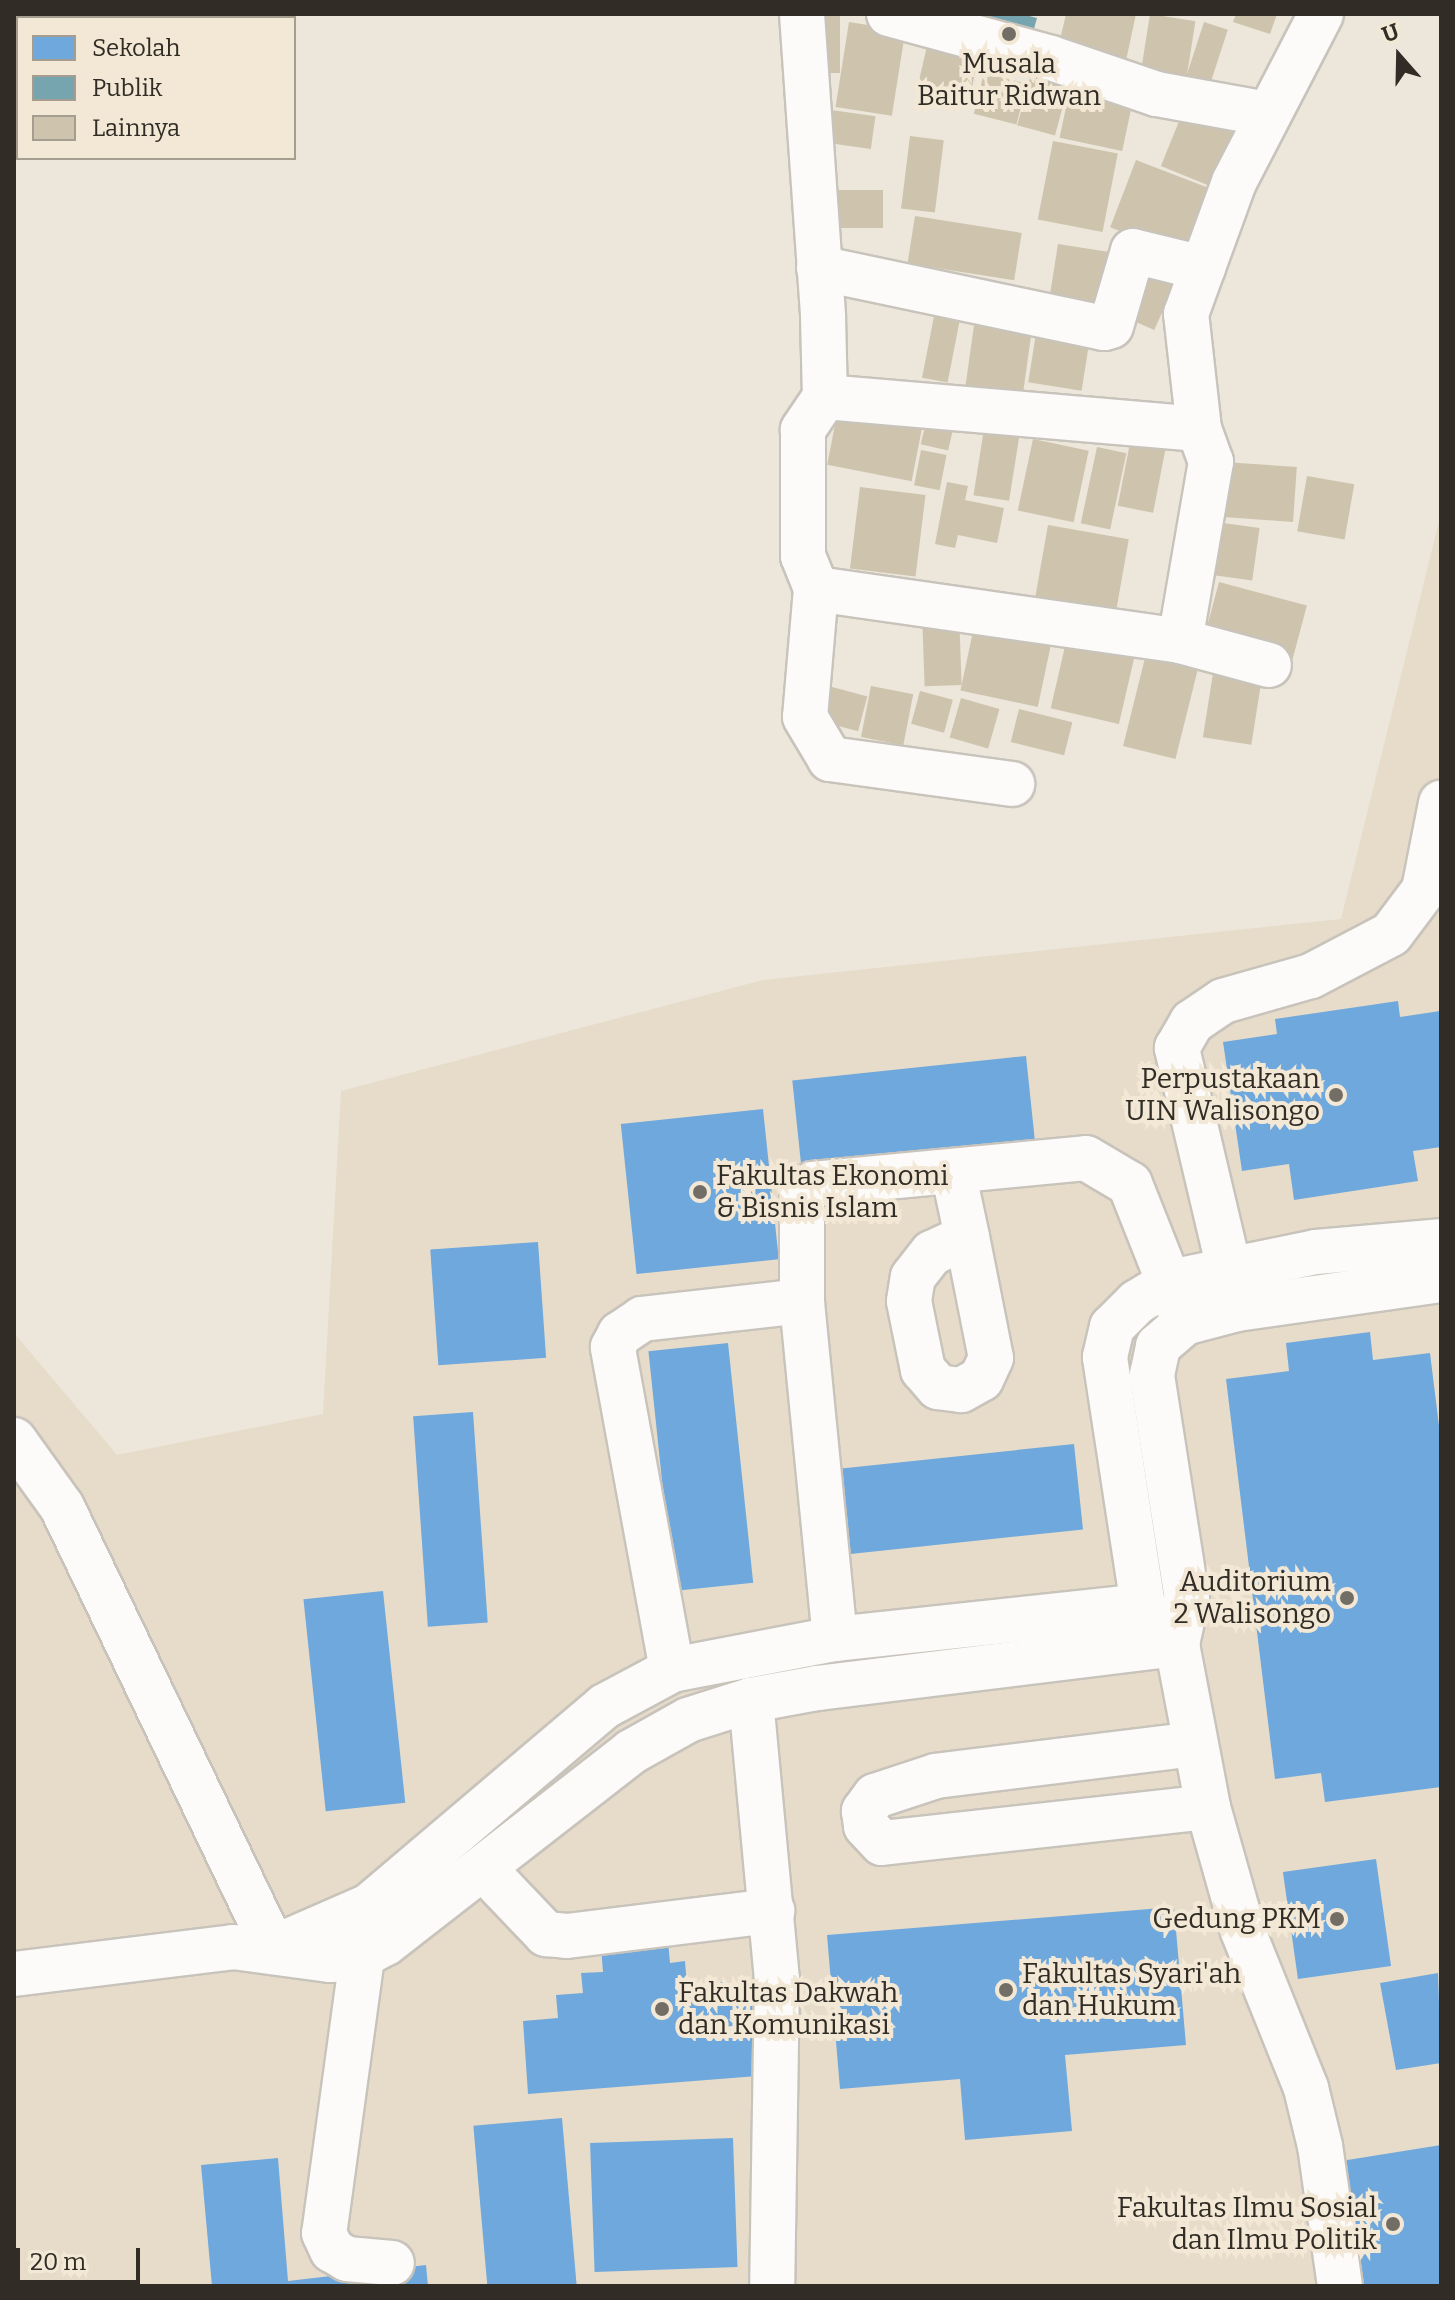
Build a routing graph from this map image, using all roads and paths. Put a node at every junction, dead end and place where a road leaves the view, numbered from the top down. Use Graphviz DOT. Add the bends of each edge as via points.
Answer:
graph roads {
  1 [pos="802,14"];
  2 [pos="889,14"];
  3 [pos="1321,14"];
  4 [pos="1267,114"];
  5 [pos="819,268"];
  6 [pos="1203,268"];
  7 [pos="825,397"];
  8 [pos="1199,429"];
  9 [pos="816,589"];
  10 [pos="1180,641"];
  11 [pos="1269,665"];
  12 [pos="1012,784"];
  13 [pos="1441,803"];
  14 [pos="953,1171"];
  15 [pos="967,1237"];
  16 [pos="1441,1241"];
  17 [pos="1441,1280"];
  18 [pos="1170,1282"];
  19 [pos="1234,1288"];
  20 [pos="802,1301"];
  21 [pos="1184,1323"];
  22 [pos="14,1440"];
  23 [pos="1143,1606"];
  24 [pos="835,1639"];
  25 [pos="1177,1644"];
  26 [pos="672,1670"];
  27 [pos="751,1700"];
  28 [pos="1195,1744"];
  29 [pos="1208,1807"];
  30 [pos="484,1869"];
  31 [pos="369,1906"];
  32 [pos="772,1911"];
  33 [pos="273,1948"];
  34 [pos="363,1955"];
  35 [pos="14,1974"];
  36 [pos="392,2263"];
  37 [pos="772,2286"];
  38 [pos="1340,2286"];
  1 -- 5 [label="street"];
  2 -- 4 [label="street" via="1051,58 1157,94"];
  3 -- 4 [label="street"];
  4 -- 6 [label="street" via="1234,182"];
  5 -- 6 [label="street" via="1104,328 1111,326 1133,251"];
  5 -- 7 [label="street"];
  6 -- 8 [label="street" via="1186,314"];
  7 -- 8 [label="street"];
  7 -- 9 [label="street" via="803,430 803,556"];
  8 -- 10 [label="street" via="1211,462"];
  9 -- 10 [label="street"];
  9 -- 12 [label="street" via="805,717 830,759"];
  10 -- 11 [label="street"];
  13 -- 19 [label="street" via="1424,890 1391,934 1311,976 1223,1001 1192,1022 1177,1048"];
  14 -- 15 [label="street"];
  14 -- 18 [label="street" via="1086,1158 1110,1168 1130,1184"];
  14 -- 20 [label="street" via="806,1188"];
  16 -- 19 [label="street" via="1316,1252"];
  17 -- 19 [label="street"];
  18 -- 19 [label="street"];
  18 -- 21 [label="street"];
  18 -- 23 [label="street" via="1137,1302 1112,1327 1105,1357"];
  19 -- 21 [label="street"];
  20 -- 24 [label="street"];
  20 -- 26 [label="street" via="642,1319 620,1334 613,1347"];
  21 -- 25 [label="street" via="1158,1346 1152,1375 1187,1599"];
  22 -- 33 [label="street" via="62,1507"];
  23 -- 24 [label="street"];
  23 -- 25 [label="street"];
  24 -- 26 [label="street"];
  25 -- 27 [label="street"];
  25 -- 28 [label="street"];
  26 -- 31 [label="street" via="605,1706"];
  27 -- 30 [label="street" via="688,1720 631,1752"];
  27 -- 32 [label="street"];
  28 -- 29 [label="street"];
  28 -- 29 [label="street" via="936,1776 875,1796 864,1811 866,1826 882,1843"];
  29 -- 38 [label="street" via="1243,1931 1306,2088"];
  30 -- 32 [label="street" via="546,1934 567,1936"];
  30 -- 34 [label="street"];
  31 -- 33 [label="street"];
  31 -- 34 [label="street"];
  32 -- 37 [label="street" via="779,2059"];
  33 -- 34 [label="street" via="331,1960"];
  33 -- 35 [label="street" via="233,1947"];
  34 -- 36 [label="street" via="324,2233 332,2250 347,2259"];
}
